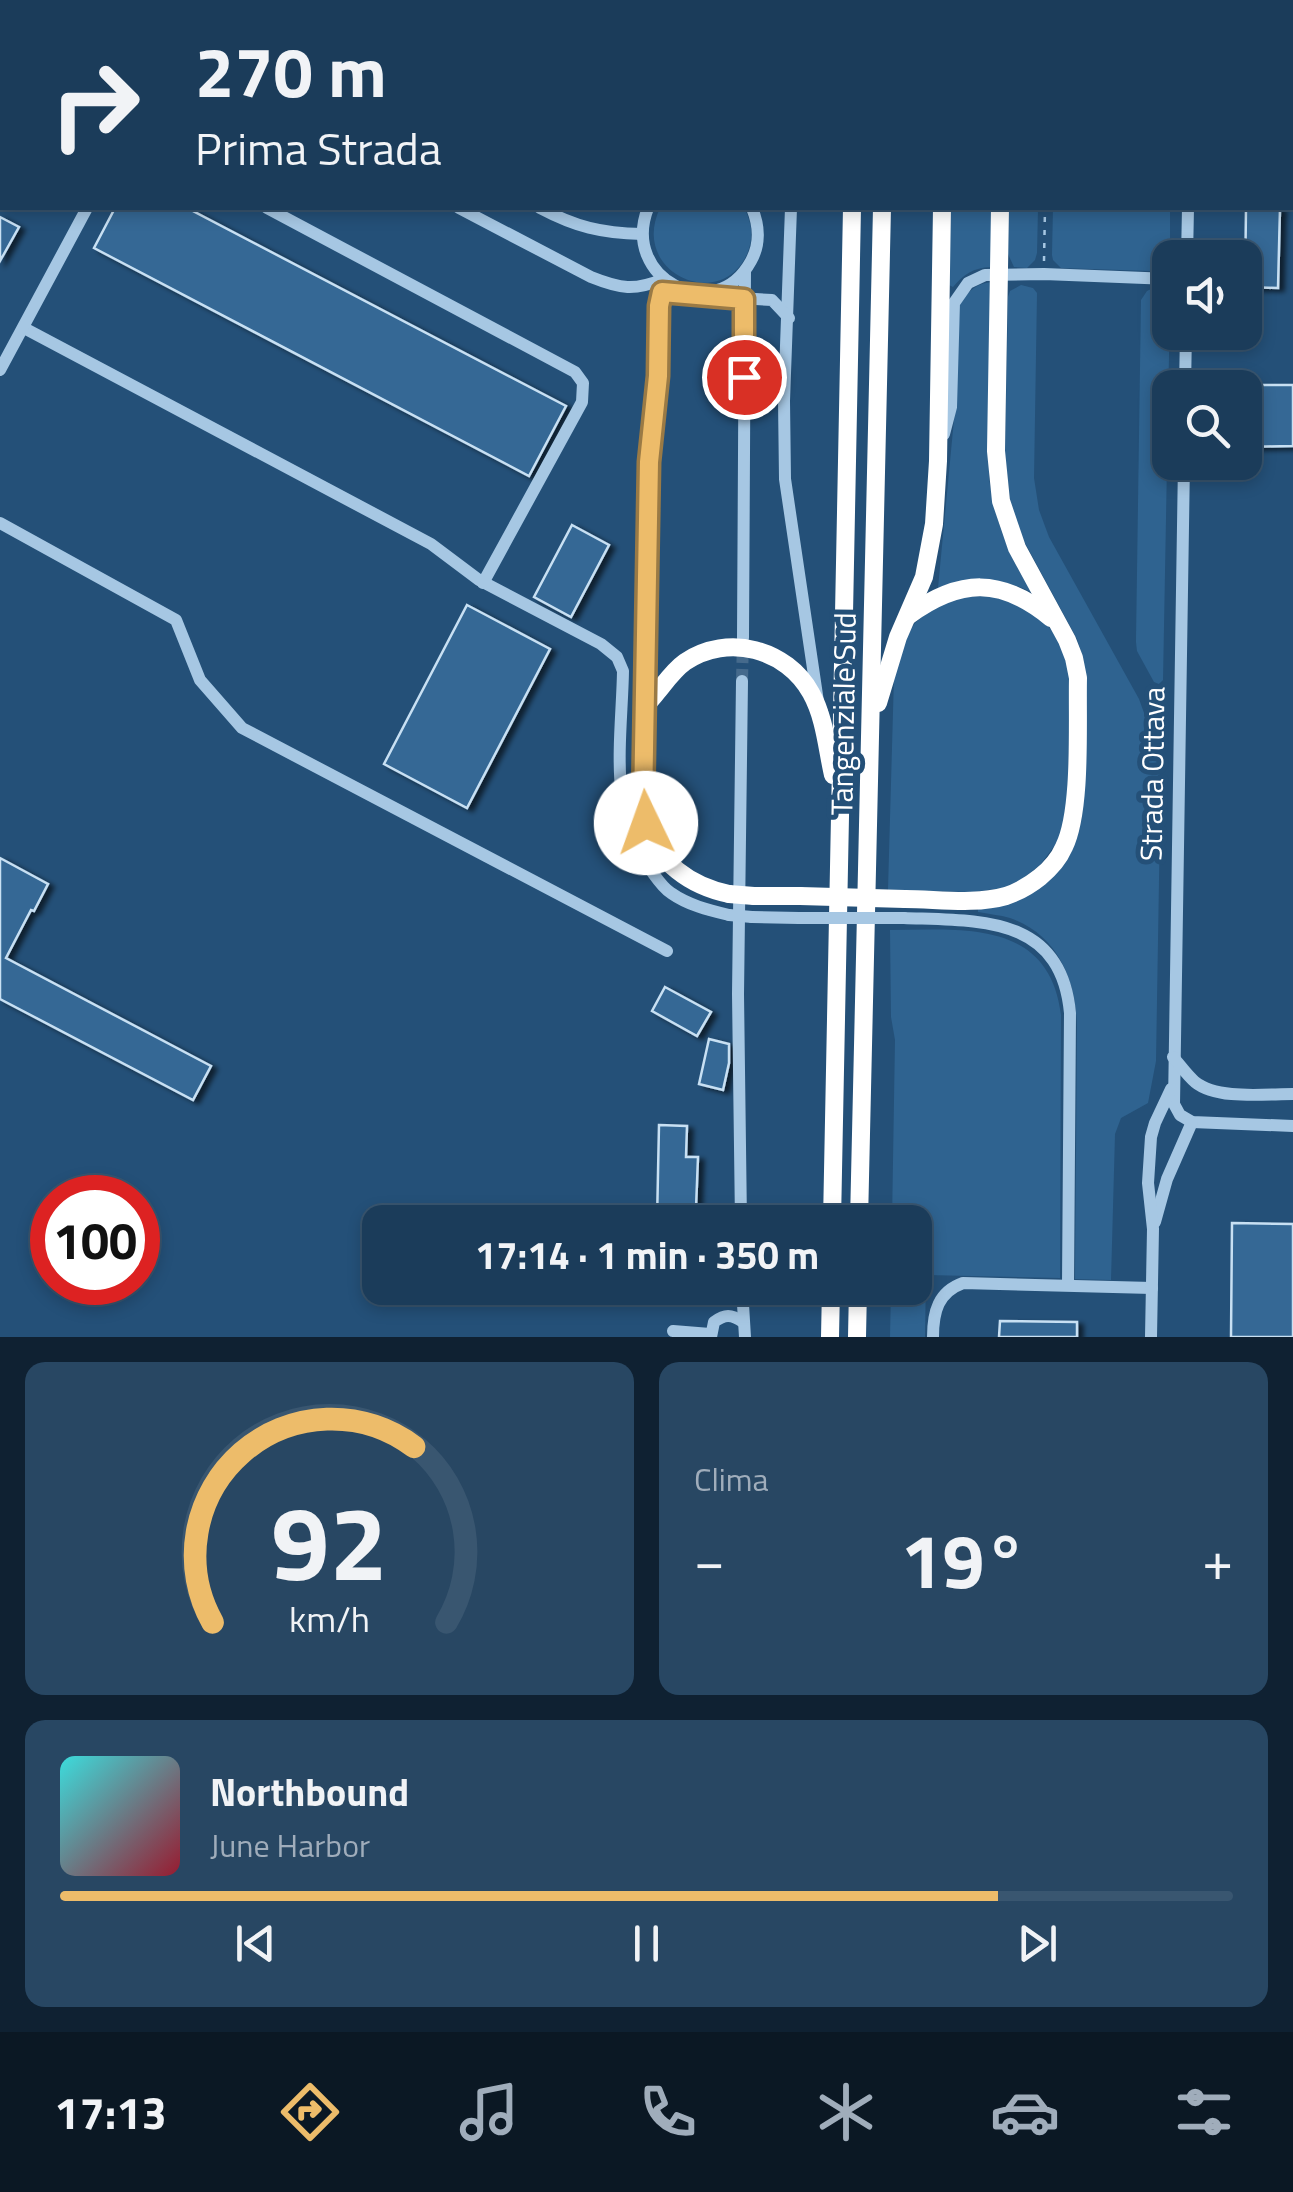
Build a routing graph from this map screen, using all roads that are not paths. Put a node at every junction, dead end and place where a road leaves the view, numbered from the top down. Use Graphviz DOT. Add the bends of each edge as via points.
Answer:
graph roads {
  1 [pos="86,210"];
  2 [pos="271,210"];
  3 [pos="463,210"];
  4 [pos="544,210"];
  5 [pos="648,210"];
  6 [pos="753,210"];
  7 [pos="792,210"];
  8 [pos="852,210"];
  9 [pos="882,210"];
  10 [pos="942,210"];
  11 [pos="1000,210"];
  12 [pos="1188,210"];
  13 [pos="642,234"];
  14 [pos="1187,240"];
  15 [pos="745,271"];
  16 [pos="999,276"];
  17 [pos="1152,278"];
  18 [pos="663,286"];
  19 [pos="678,288"];
  20 [pos="707,297"];
  21 [pos="744,299"];
  22 [pos="789,318"];
  23 [pos="24,328"];
  24 [pos="0,370"];
  25 [pos="938,461"];
  26 [pos="1184,480"];
  27 [pos="0,523"];
  28 [pos="483,583"];
  29 [pos="908,616"];
  30 [pos="1056,622"];
  31 [pos="743,638"];
  32 [pos="742,681"];
  33 [pos="644,710"];
  34 [pos="820,714"];
  35 [pos="871,727"];
  36 [pos="839,804"];
  37 [pos="668,951"];
  38 [pos="1173,1057"];
  39 [pos="1172,1086"];
  40 [pos="1293,1094"];
  41 [pos="1186,1118"];
  42 [pos="1293,1126"];
  43 [pos="741,1205"];
  44 [pos="832,1205"];
  45 [pos="859,1205"];
  46 [pos="1153,1229"];
  47 [pos="1068,1285"];
  48 [pos="1152,1288"];
  49 [pos="742,1305"];
  50 [pos="830,1305"];
  51 [pos="858,1305"];
  52 [pos="743,1322"];
  53 [pos="673,1331"];
  54 [pos="710,1335"];
  55 [pos="746,1337"];
  56 [pos="830,1337"];
  57 [pos="857,1337"];
  58 [pos="932,1337"];
  59 [pos="1151,1337"];
  1 -- 23 [label="street"];
  2 -- 28 [label="street" via="575,372 583,384 582,402"];
  3 -- 18 [label="street" via="608,284"];
  4 -- 13 [label="street" via="590,230"];
  5 -- 13 [label="street"];
  6 -- 15 [label="street" via="758,239"];
  7 -- 22 [label="street"];
  8 -- 36 [label="highway, Tangenziale Sud"];
  9 -- 35 [label="highway, Tangenziale Sud"];
  10 -- 25 [label="highway"];
  11 -- 16 [label="highway"];
  12 -- 14 [label="street"];
  13 -- 18 [label="street"];
  15 -- 19 [label="street" via="708,292"];
  15 -- 21 [label="street"];
  16 -- 17 [label="street"];
  16 -- 25 [label="street" via="976,278 954,303 951,408"];
  16 -- 30 [label="highway" via="999,489 1017,548"];
  18 -- 19 [label="street"];
  18 -- 20 [label="street"];
  18 -- 33 [label="street" via="649,462"];
  19 -- 20 [label="street"];
  20 -- 21 [label="street"];
  21 -- 22 [label="street" via="772,300"];
  21 -- 31 [label="street"];
  22 -- 34 [label="street" via="784,479"];
  23 -- 24 [label="street"];
  23 -- 28 [label="street" via="430,544"];
  25 -- 29 [label="highway" via="930,552"];
  26 -- 38 [label="street, Strada Ottava"];
  27 -- 37 [label="street" via="176,620 200,680 242,728"];
  28 -- 47 [label="street, bridge" via="617,657 623,671 624,817 644,862 668,890 729,915 979,921 1001,925 1049,956 1064,981 1070,1013"];
  29 -- 30 [label="highway" via="931,599 980,587 1012,592"];
  29 -- 35 [label="highway"];
  30 -- 33 [label="highway, bridge" via="1078,678 1074,815 1056,860 1006,896 754,896 700,886 668,863 646,823"];
  32 -- 43 [label="street"];
  33 -- 34 [label="highway" via="681,664 740,646 784,662"];
  34 -- 36 [label="highway"];
  35 -- 45 [label="highway, Tangenziale Sud"];
  36 -- 44 [label="highway, Tangenziale Sud"];
  38 -- 39 [label="street, Strada Ottava"];
  38 -- 40 [label="street" via="1207,1089"];
  39 -- 41 [label="street, Strada Ottava" via="1174,1104"];
  39 -- 46 [label="street, Strada Ottava" via="1151,1138"];
  41 -- 42 [label="street"];
  41 -- 46 [label="street, Strada Ottava"];
  46 -- 48 [label="street, Strada Ottava"];
  47 -- 48 [label="street"];
  47 -- 58 [label="street" via="951,1287 933,1315"];
  48 -- 59 [label="street, Strada Ottava"];
  49 -- 52 [label="street"];
  50 -- 56 [label="highway"];
  51 -- 57 [label="highway"];
  52 -- 54 [label="street" via="723,1316"];
  52 -- 55 [label="street"];
  53 -- 54 [label="street"];
}
